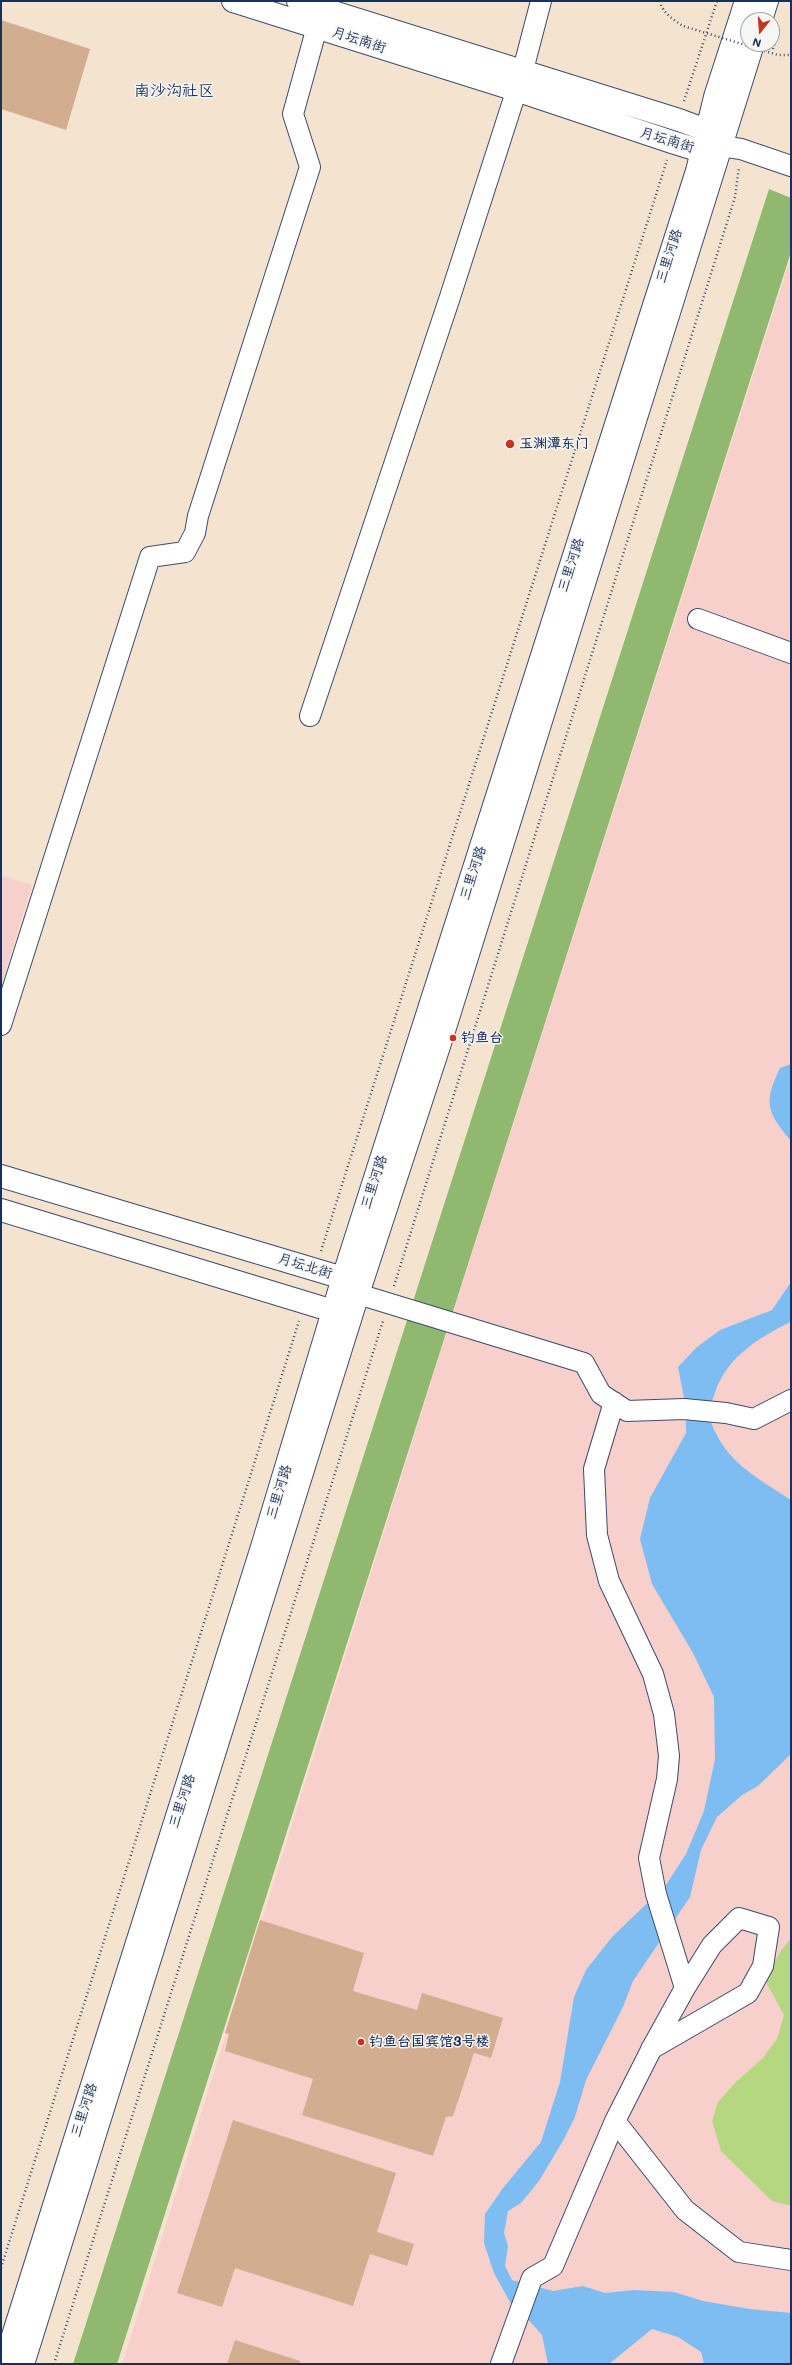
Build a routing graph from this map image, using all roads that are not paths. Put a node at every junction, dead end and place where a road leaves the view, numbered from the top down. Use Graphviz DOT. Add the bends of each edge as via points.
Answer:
graph roads {
  1 [pos="298,1"];
  2 [pos="542,1"];
  3 [pos="746,1"];
  4 [pos="767,1"];
  5 [pos="244,2"];
  6 [pos="769,12"];
  7 [pos="317,27"];
  8 [pos="749,52"];
  9 [pos="519,80"];
  10 [pos="709,142"];
  11 [pos="791,166"];
  12 [pos="698,619"];
  13 [pos="791,653"];
  14 [pos="310,716"];
  15 [pos="1,1025"];
  16 [pos="1,1176"];
  17 [pos="1,1210"];
  18 [pos="343,1278"];
  19 [pos="358,1294"];
  20 [pos="333,1310"];
  21 [pos="791,1400"];
  22 [pos="614,1402"];
  23 [pos="685,1988"];
  24 [pos="651,2049"];
  25 [pos="615,2121"];
  26 [pos="791,2260"];
  27 [pos="4,2364"];
  28 [pos="23,2364"];
  29 [pos="501,2364"];
  1 -- 9 [label="main road, 月坛南街"];
  2 -- 9 [label="street"];
  3 -- 10 [label="main road, 三里河路"];
  4 -- 6 [label="main road"];
  5 -- 7 [label="main road, 月坛南街"];
  7 -- 9 [label="main road, 月坛南街"];
  7 -- 15 [label="street" via="293,114 310,167 198,516 195,533 184,552 150,558"];
  8 -- 10 [label="main road, 三里河路"];
  9 -- 10 [label="main road, 月坛南街" via="672,142"];
  9 -- 10 [label="main road, 月坛南街" via="679,120"];
  9 -- 14 [label="street" via="450,297"];
  10 -- 11 [label="street"];
  10 -- 18 [label="main road, 三里河路" via="694,178"];
  10 -- 19 [label="main road, 三里河路" via="707,194 442,1037"];
  12 -- 13 [label="street"];
  16 -- 18 [label="main road, 月坛北街"];
  17 -- 20 [label="main road"];
  18 -- 19 [label="main road, 月坛北街"];
  18 -- 20 [label="main road, 三里河路"];
  19 -- 20 [label="main road"];
  19 -- 22 [label="street" via="584,1362 601,1394"];
  19 -- 28 [label="main road, 三里河路"];
  20 -- 27 [label="main road, 三里河路" via="262,1546"];
  21 -- 22 [label="street" via="754,1419 684,1409 627,1411"];
  22 -- 23 [label="street" via="594,1469 597,1535 609,1581 653,1674 664,1714 669,1756 667,1780 649,1858 656,1894"];
  23 -- 24 [label="street"];
  23 -- 24 [label="street" via="712,1945 739,1918 769,1927 763,1966 748,1993"];
  24 -- 25 [label="street"];
  25 -- 26 [label="street" via="685,2210 739,2252"];
  25 -- 29 [label="street" via="553,2266 532,2278"];
}
